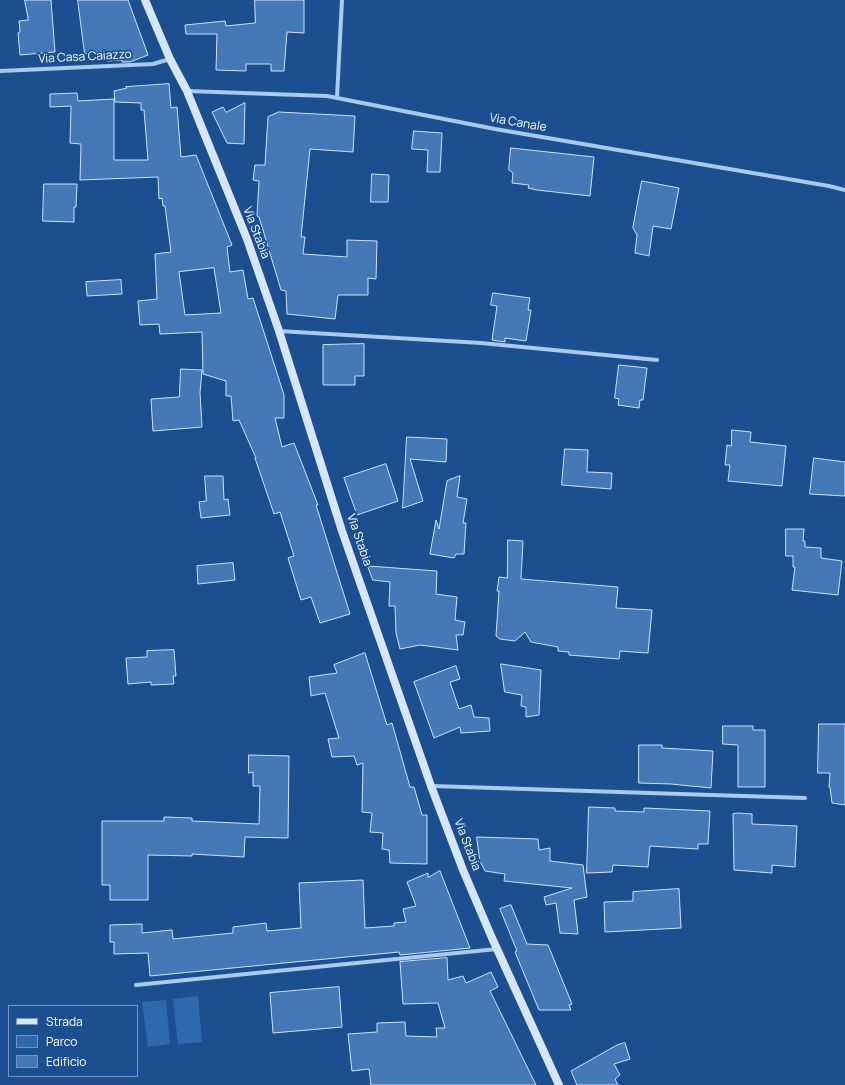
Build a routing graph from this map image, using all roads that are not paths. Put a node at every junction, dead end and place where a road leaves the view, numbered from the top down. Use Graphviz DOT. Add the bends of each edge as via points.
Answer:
graph roads {
  1 [pos="145,0"];
  2 [pos="342,0"];
  3 [pos="170,59"];
  4 [pos="0,71"];
  5 [pos="187,91"];
  6 [pos="337,97"];
  7 [pos="845,190"];
  8 [pos="279,331"];
  9 [pos="657,360"];
  10 [pos="431,786"];
  11 [pos="805,798"];
  12 [pos="497,949"];
  13 [pos="136,985"];
  14 [pos="559,1085"];
  1 -- 3 [label="main road, Via Stabia"];
  2 -- 6 [label="street"];
  3 -- 4 [label="street, Via Casa Caiazzo" via="153,64"];
  3 -- 5 [label="main road, Via Stabia"];
  5 -- 6 [label="street, Via Canale"];
  5 -- 8 [label="main road, Via Stabia" via="247,239"];
  6 -- 7 [label="street, Via Canale" via="495,129"];
  8 -- 9 [label="street" via="481,343"];
  8 -- 10 [label="main road, Via Stabia" via="342,531"];
  10 -- 11 [label="street"];
  10 -- 12 [label="main road, Via Stabia"];
  12 -- 13 [label="street"];
  12 -- 14 [label="main road, Via Stabia"];
}
